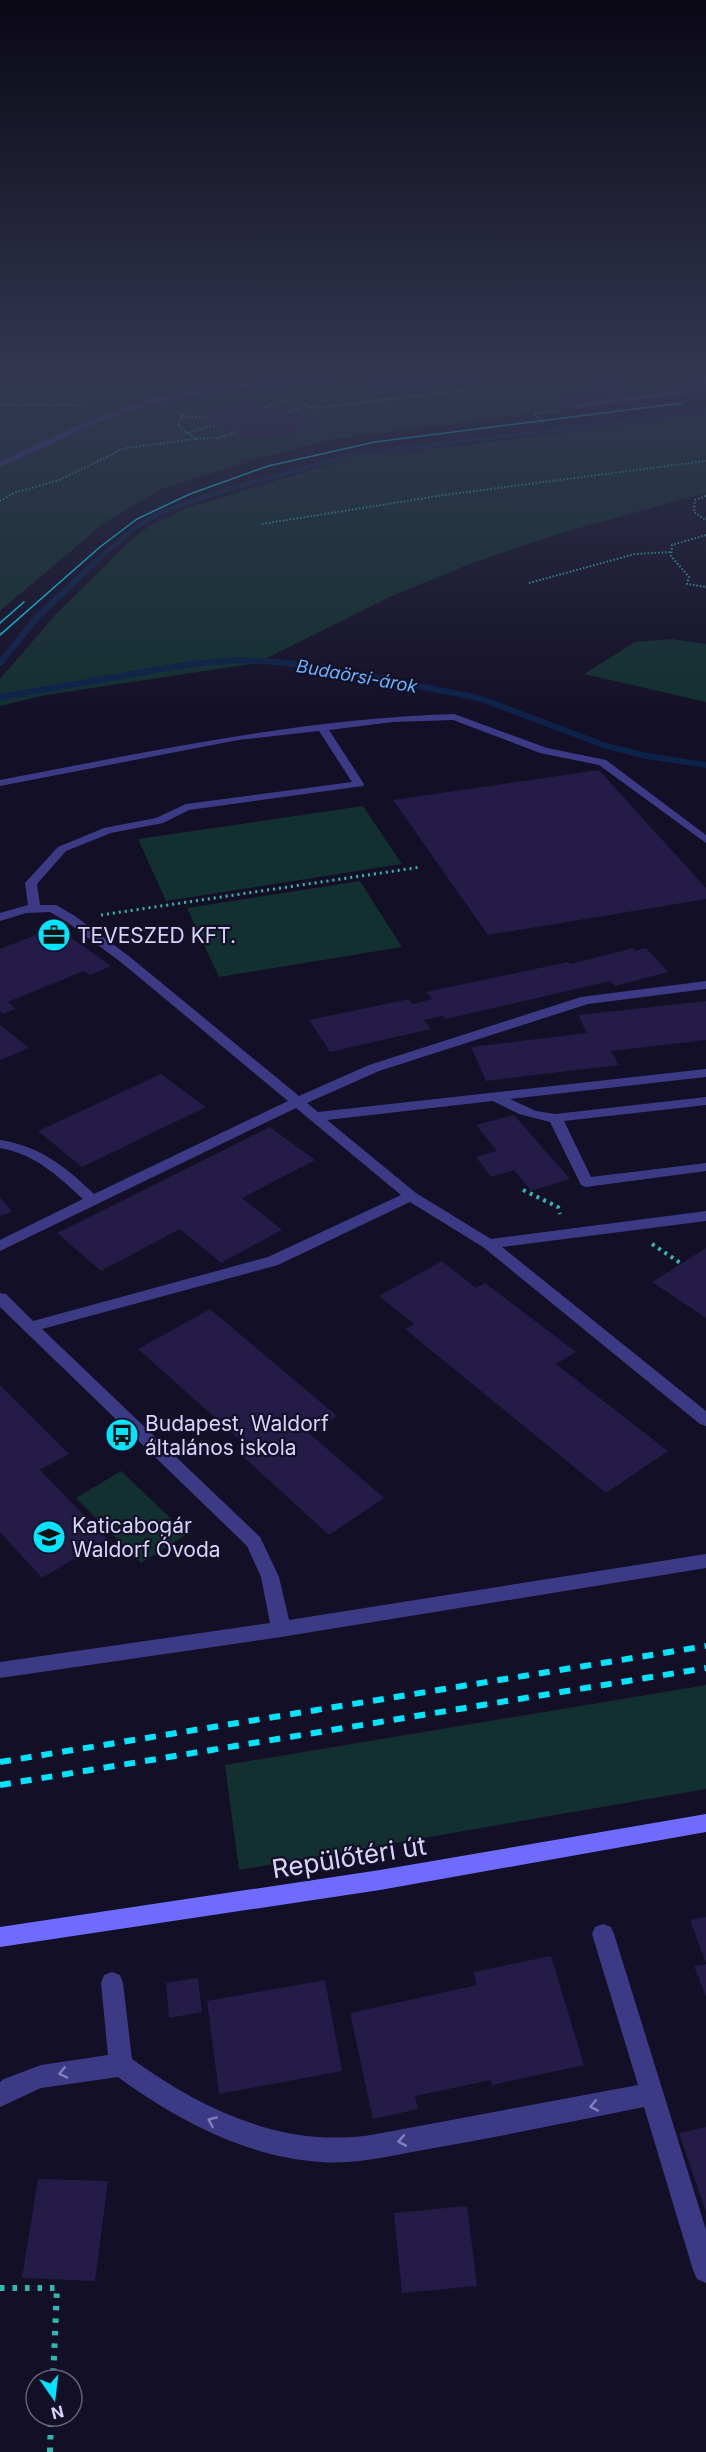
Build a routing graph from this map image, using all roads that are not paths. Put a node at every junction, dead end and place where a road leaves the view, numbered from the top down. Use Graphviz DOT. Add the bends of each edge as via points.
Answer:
graph roads {
  1 [pos="322,727"];
  2 [pos="0,783"];
  3 [pos="706,840"];
  4 [pos="34,908"];
  5 [pos="0,917"];
  6 [pos="706,985"];
  7 [pos="706,1072"];
  8 [pos="495,1096"];
  9 [pos="706,1101"];
  10 [pos="295,1102"];
  11 [pos="313,1116"];
  12 [pos="555,1118"];
  13 [pos="0,1144"];
  14 [pos="706,1167"];
  15 [pos="411,1196"];
  16 [pos="92,1200"];
  17 [pos="706,1216"];
  18 [pos="488,1244"];
  19 [pos="0,1246"];
  20 [pos="0,1298"];
  21 [pos="30,1326"];
  22 [pos="706,1420"];
  23 [pos="706,1561"];
  24 [pos="281,1629"];
  25 [pos="0,1670"];
  26 [pos="706,1823"];
  27 [pos="603,1934"];
  28 [pos="0,1936"];
  29 [pos="112,1983"];
  30 [pos="121,2065"];
  31 [pos="652,2094"];
  32 [pos="0,2095"];
  33 [pos="706,2271"];
  1 -- 2 [label="street" via="238,737"];
  1 -- 3 [label="street" via="393,718 454,717 544,752 602,762"];
  1 -- 4 [label="street" via="360,784 186,807 159,821 108,830 62,849 31,883"];
  4 -- 5 [label="street"];
  4 -- 10 [label="street" via="52,908 71,919 126,960"];
  6 -- 10 [label="street" via="586,1000 374,1068"];
  7 -- 8 [label="street"];
  8 -- 11 [label="street"];
  8 -- 12 [label="street" via="536,1116"];
  9 -- 12 [label="street"];
  10 -- 11 [label="street"];
  10 -- 16 [label="street"];
  11 -- 15 [label="street"];
  12 -- 14 [label="street" via="586,1182"];
  13 -- 16 [label="street" via="48,1160"];
  15 -- 18 [label="street"];
  15 -- 21 [label="street" via="273,1261"];
  16 -- 19 [label="street"];
  17 -- 18 [label="street"];
  18 -- 22 [label="street"];
  20 -- 21 [label="street"];
  21 -- 24 [label="street" via="254,1542 270,1577"];
  23 -- 24 [label="street"];
  24 -- 25 [label="street"];
  26 -- 28 [label="street, Repülőtéri út" via="380,1880"];
  27 -- 31 [label="street"];
  29 -- 30 [label="street"];
  31 -- 30 [label="street, one-way" via="369,2147 320,2150 258,2139 215,2123 181,2106"];
  30 -- 32 [label="street, one-way" via="36,2080"];
  31 -- 33 [label="street"];
}
